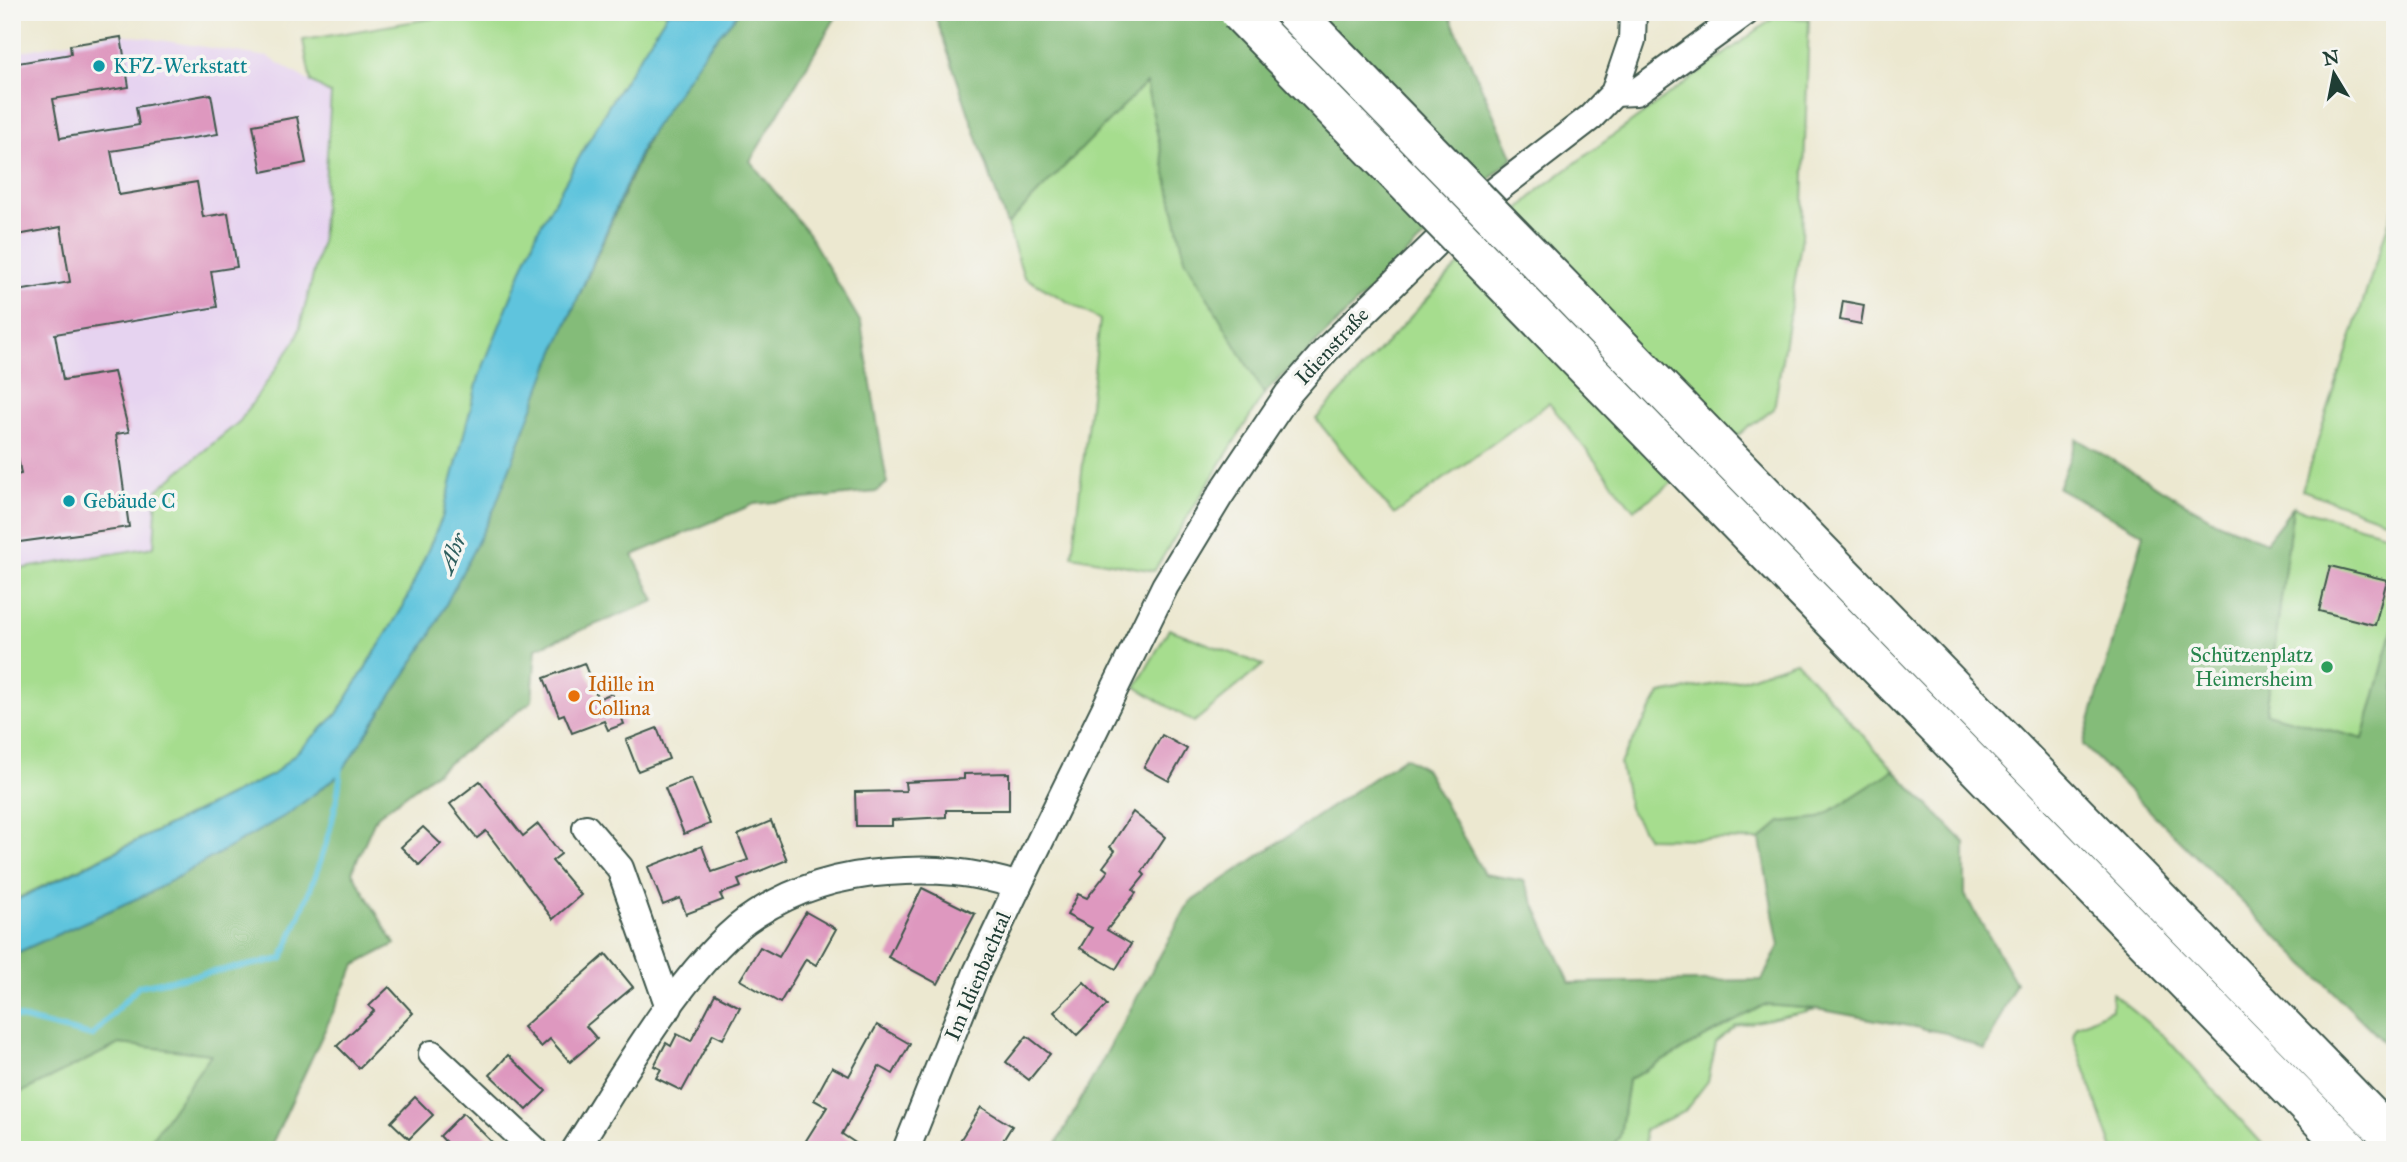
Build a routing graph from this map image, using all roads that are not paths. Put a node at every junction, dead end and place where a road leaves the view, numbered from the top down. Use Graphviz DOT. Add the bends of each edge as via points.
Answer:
graph roads {
  1 [pos="1239,12"];
  2 [pos="1294,12"];
  3 [pos="1633,12"];
  4 [pos="1746,12"];
  5 [pos="1614,93"];
  6 [pos="1057,805"];
  7 [pos="586,828"];
  8 [pos="1018,886"];
  9 [pos="669,1007"];
  10 [pos="432,1055"];
  11 [pos="2395,1141"];
  12 [pos="535,1150"];
  13 [pos="575,1150"];
  14 [pos="906,1150"];
  15 [pos="2350,1150"];
  1 -- 15 [label="highway, bridge"];
  2 -- 11 [label="highway, bridge"];
  3 -- 5 [label="street" via="1632,40"];
  4 -- 5 [label="street" via="1636,92"];
  5 -- 6 [label="street, Idienstraße" via="1591,117 1466,213 1327,349 1288,394 1219,496 1166,586"];
  6 -- 8 [label="street, Im Idienbachtal"];
  7 -- 9 [label="street" via="620,868"];
  8 -- 9 [label="street" via="982,874 935,868 873,873 808,887 755,914 717,947"];
  8 -- 14 [label="street, Im Idienbachtal" via="977,972"];
  9 -- 13 [label="street"];
  10 -- 12 [label="street"];
}
